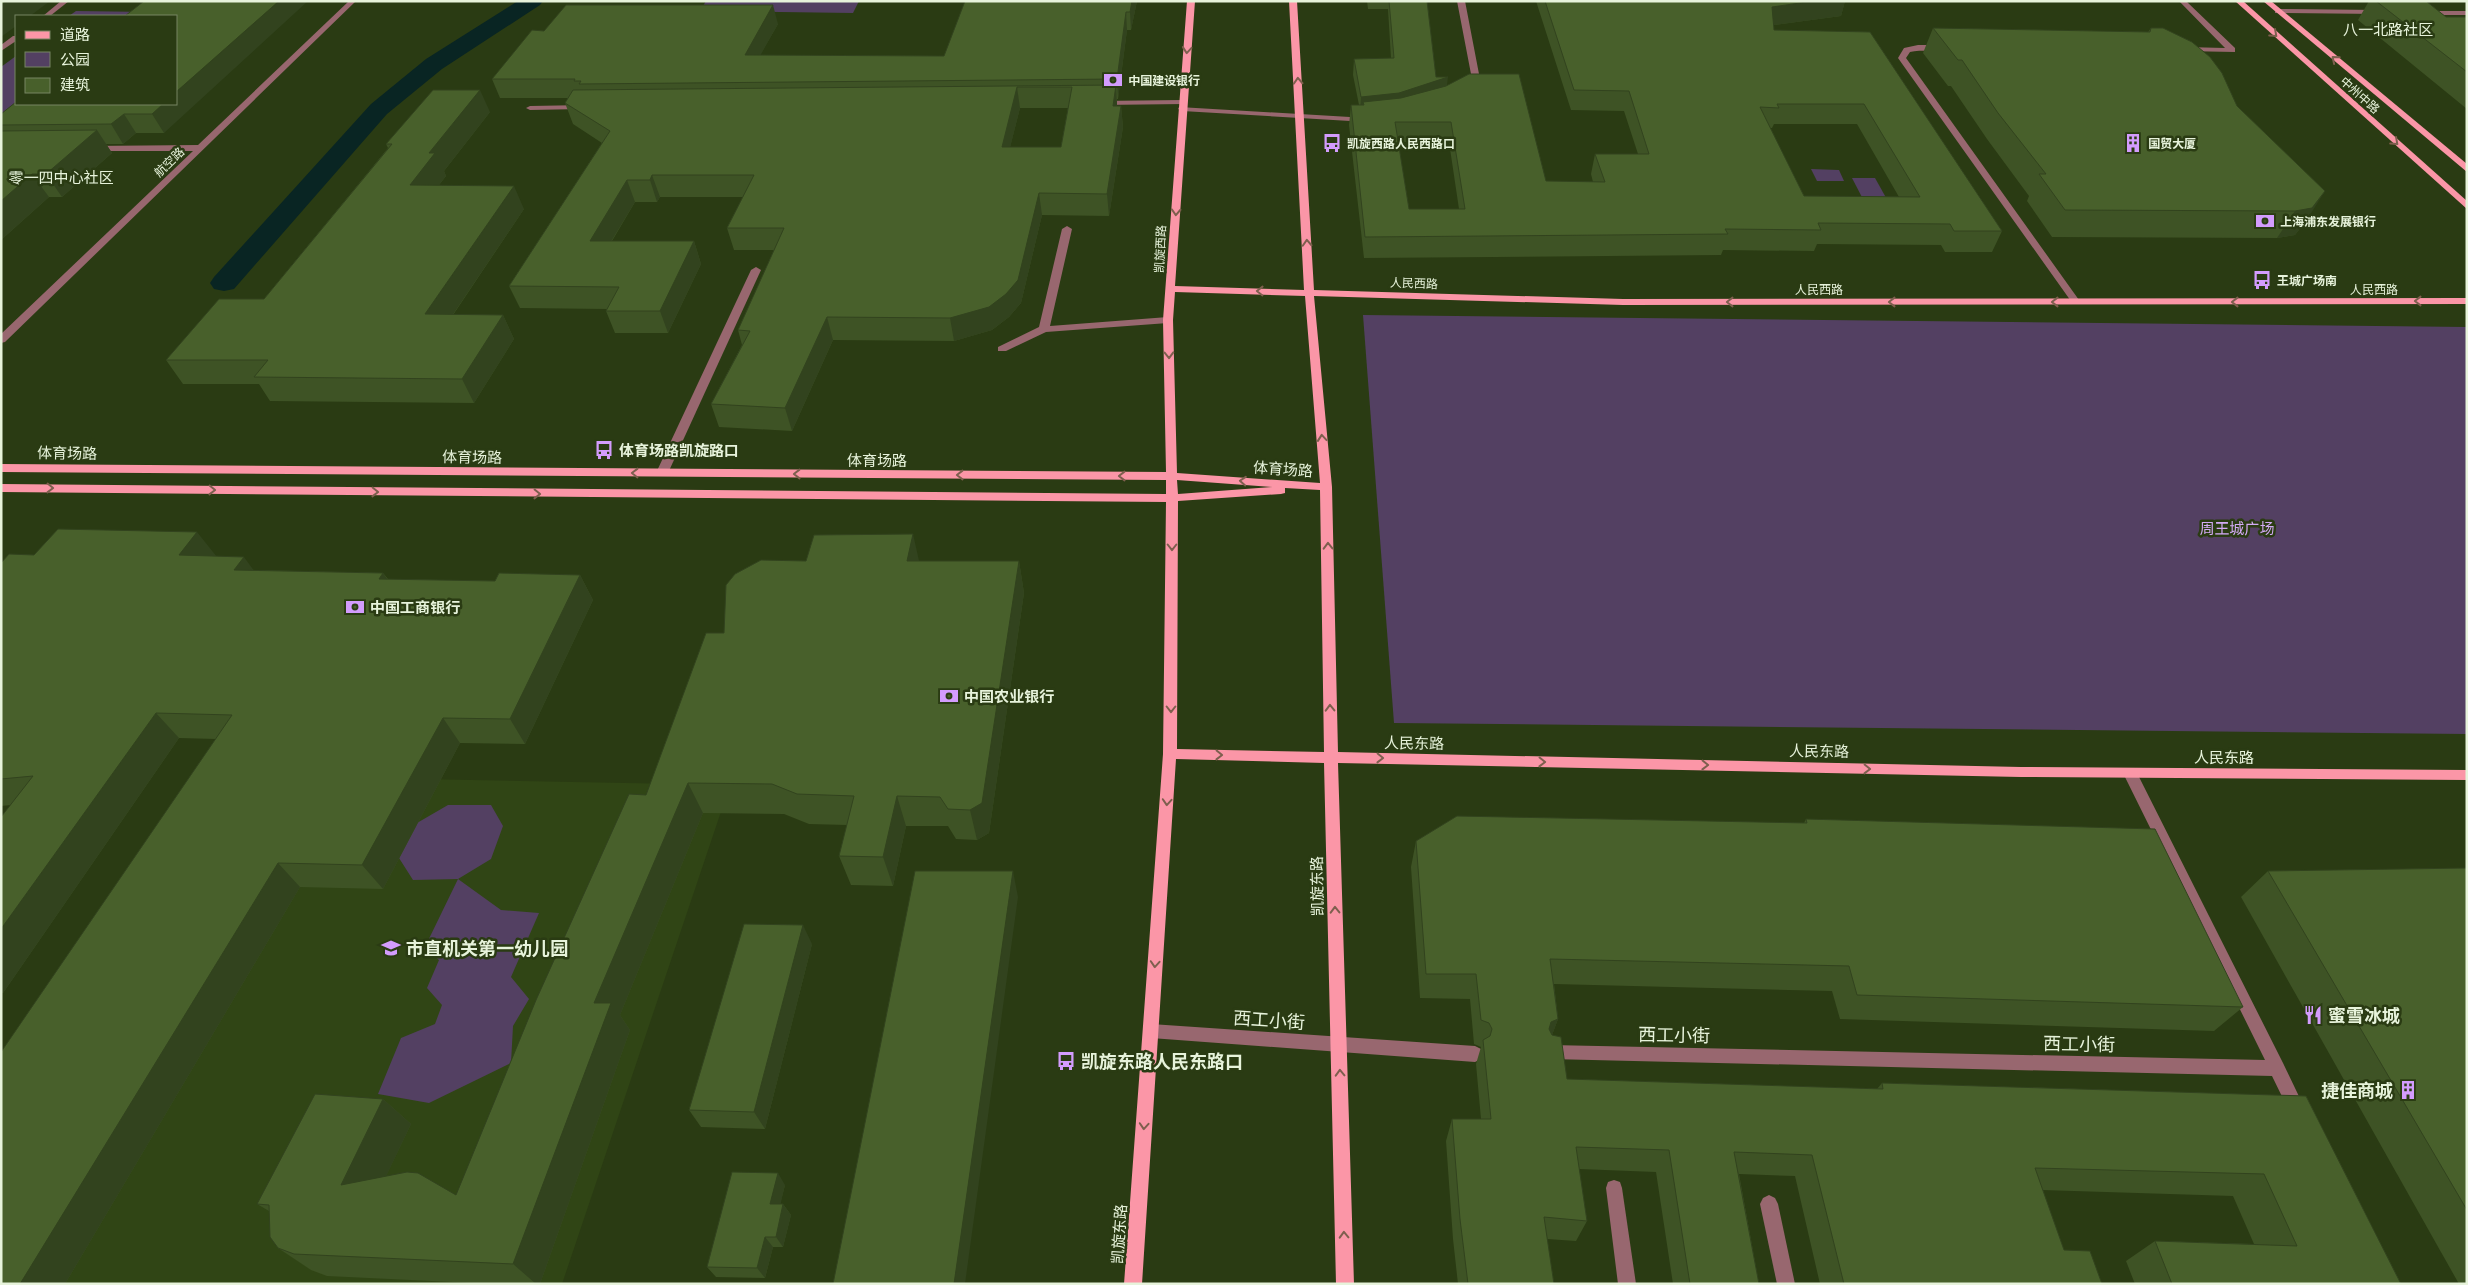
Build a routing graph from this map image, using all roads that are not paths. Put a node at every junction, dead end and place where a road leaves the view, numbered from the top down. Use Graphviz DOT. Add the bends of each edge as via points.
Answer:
graph roads {
  1 [pos="66,1"];
  2 [pos="353,1"];
  3 [pos="1191,1"];
  4 [pos="1293,1"];
  5 [pos="1461,1"];
  6 [pos="2182,1"];
  7 [pos="2238,1"];
  8 [pos="2266,1"];
  9 [pos="2278,11"];
  10 [pos="2384,12"];
  11 [pos="2412,13"];
  12 [pos="2467,13"];
  13 [pos="47,15"];
  14 [pos="15,39"];
  15 [pos="1957,47"];
  16 [pos="1,49"];
  17 [pos="2173,49"];
  18 [pos="1461,91"];
  19 [pos="1093,103"];
  20 [pos="1182,105"];
  21 [pos="589,107"];
  22 [pos="530,108"];
  23 [pos="1300,116"];
  24 [pos="1375,118"];
  25 [pos="78,148"];
  26 [pos="202,148"];
  27 [pos="2467,169"];
  28 [pos="2467,206"];
  29 [pos="1067,229"];
  30 [pos="756,270"];
  31 [pos="1171,289"];
  32 [pos="1309,292"];
  33 [pos="2467,301"];
  34 [pos="2076,302"];
  35 [pos="1168,320"];
  36 [pos="1044,329"];
  37 [pos="1,340"];
  38 [pos="1002,349"];
  39 [pos="1,468"];
  40 [pos="662,474"];
  41 [pos="1171,476"];
  42 [pos="1326,487"];
  43 [pos="1,488"];
  44 [pos="1172,498"];
  45 [pos="1170,754"];
  46 [pos="1331,757"];
  47 [pos="2130,773"];
  48 [pos="2467,775"];
  49 [pos="1151,1031"];
  50 [pos="1339,1044"];
  51 [pos="1550,1052"];
  52 [pos="1475,1054"];
  53 [pos="2277,1068"];
  54 [pos="2307,1128"];
  55 [pos="1614,1188"];
  56 [pos="1769,1204"];
  57 [pos="1132,1284"];
  58 [pos="1345,1284"];
  59 [pos="1627,1284"];
  60 [pos="1786,1284"];
  1 -- 13 [label="street"];
  2 -- 26 [label="street, 航空路"];
  3 -- 20 [label="main road, 凯旋西路, one-way"];
  23 -- 4 [label="main road, one-way"];
  5 -- 18 [label="street" via="1475,74 1468,87"];
  6 -- 17 [label="street" via="2232,50"];
  7 -- 28 [label="main road, 中州中路, one-way"];
  8 -- 9 [label="main road, 中州中路"];
  9 -- 10 [label="street"];
  27 -- 9 [label="main road, 中州中路, one-way"];
  11 -- 12 [label="street"];
  14 -- 16 [label="street"];
  15 -- 34 [label="street" via="1918,47 1907,50 1902,58"];
  19 -- 20 [label="street"];
  20 -- 23 [label="street"];
  20 -- 31 [label="main road, 凯旋西路, one-way"];
  21 -- 22 [label="street"];
  23 -- 24 [label="street" via="1350,120"];
  32 -- 23 [label="main road, one-way"];
  25 -- 26 [label="street"];
  26 -- 37 [label="street, 航空路"];
  29 -- 36 [label="street"];
  30 -- 40 [label="street"];
  32 -- 31 [label="main road, 人民西路, one-way"];
  31 -- 35 [label="main road, 凯旋西路"];
  34 -- 32 [label="main road, 人民西路, one-way" via="1623,302"];
  42 -- 32 [label="main road, one-way"];
  33 -- 34 [label="main road, 人民西路, one-way"];
  35 -- 36 [label="street"];
  35 -- 41 [label="main road, 凯旋西路, one-way"];
  36 -- 38 [label="street"];
  40 -- 39 [label="main road, 体育场路, one-way"];
  41 -- 40 [label="main road, 体育场路, one-way"];
  42 -- 41 [label="main road, 体育场路, one-way"];
  41 -- 44 [label="main road, 凯旋西路"];
  42 -- 44 [label="main road, 体育场路"];
  46 -- 42 [label="main road, 凯旋东路, one-way"];
  43 -- 44 [label="main road, 体育场路, one-way"];
  44 -- 45 [label="main road, 凯旋东路, one-way"];
  45 -- 46 [label="main road, 人民东路, one-way"];
  45 -- 49 [label="main road, 凯旋东路, one-way"];
  46 -- 47 [label="main road, 人民东路, one-way"];
  50 -- 46 [label="main road, 凯旋东路, one-way"];
  47 -- 48 [label="main road, 人民东路"];
  47 -- 53 [label="street"];
  49 -- 50 [label="street, 西工小街"];
  49 -- 57 [label="main road, 凯旋东路, one-way"];
  50 -- 52 [label="street, 西工小街"];
  58 -- 50 [label="main road, 凯旋东路, one-way"];
  51 -- 53 [label="street, 西工小街"];
  53 -- 54 [label="street"];
  55 -- 59 [label="street"];
  56 -- 60 [label="street"];
}
